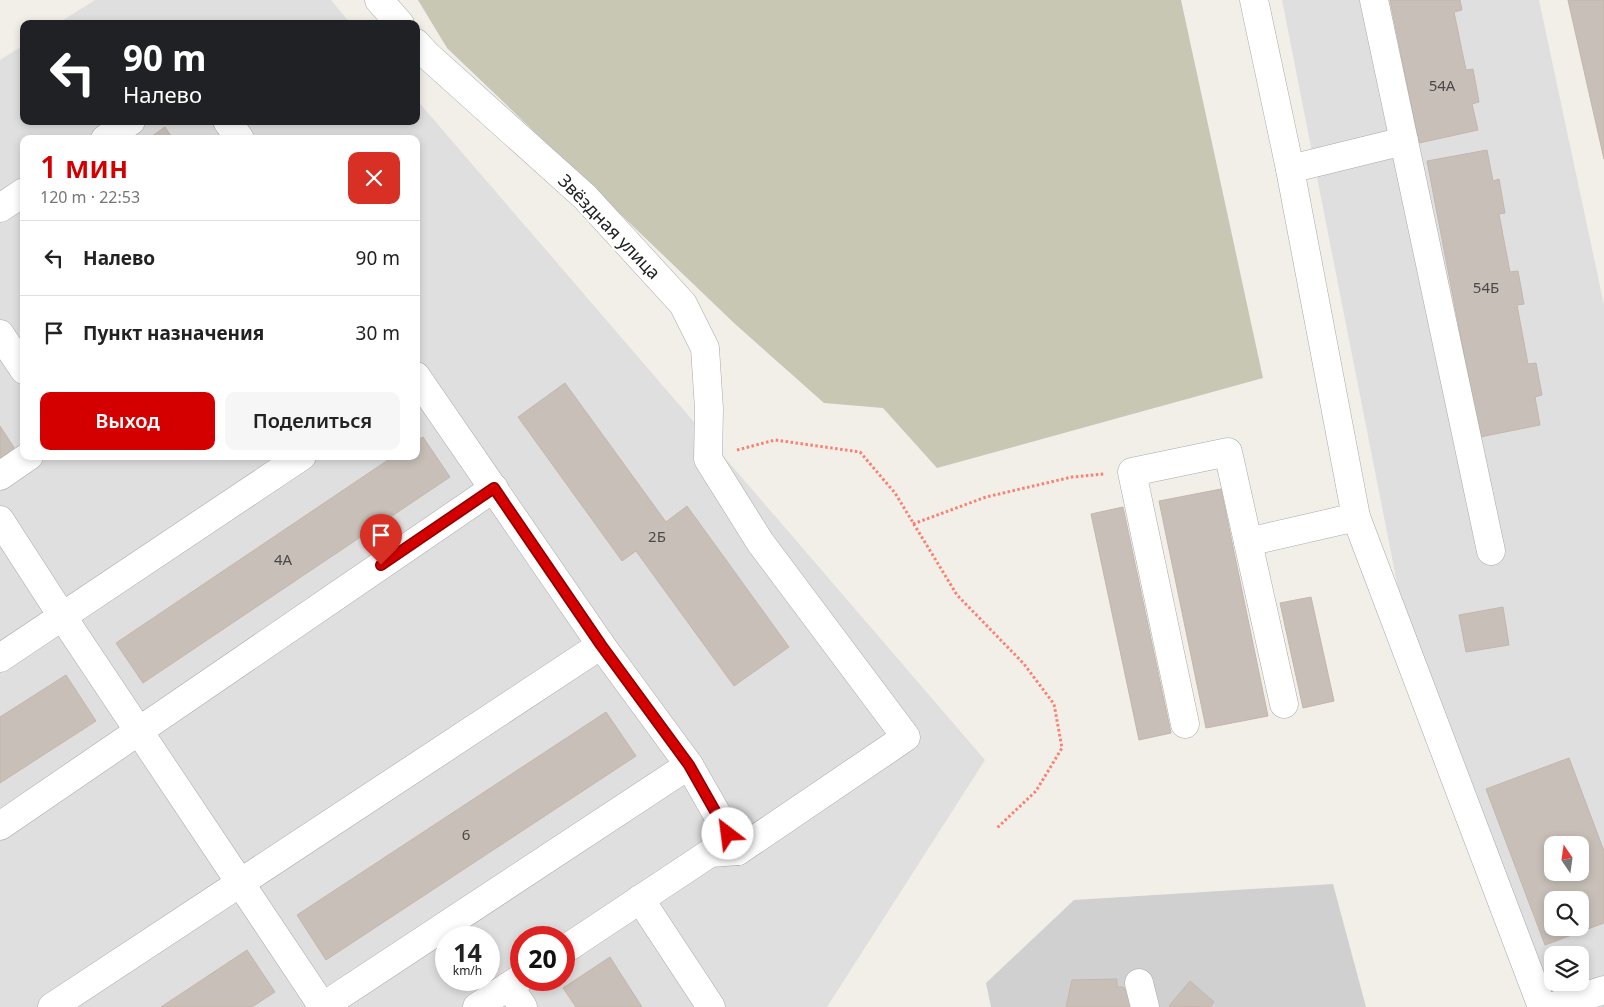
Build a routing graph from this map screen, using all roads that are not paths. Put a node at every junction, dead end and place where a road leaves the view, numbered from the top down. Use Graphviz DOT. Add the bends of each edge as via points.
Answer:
graph roads {
  1 [pos="379,0"];
  2 [pos="1254,0"];
  3 [pos="1374,0"];
  4 [pos="396,20"];
  5 [pos="420,47"];
  6 [pos="125,125"];
  7 [pos="111,135"];
  8 [pos="1404,141"];
  9 [pos="1290,169"];
  10 [pos="20,195"];
  11 [pos="0,208"];
  12 [pos="0,334"];
  13 [pos="20,364"];
  14 [pos="420,383"];
  15 [pos="24,460"];
  16 [pos="288,460"];
  17 [pos="0,476"];
  18 [pos="494,488"];
  19 [pos="1356,517"];
  20 [pos="0,520"];
  21 [pos="1248,542"];
  22 [pos="1491,551"];
  23 [pos="62,616"];
  24 [pos="601,645"];
  25 [pos="0,658"];
  26 [pos="1284,704"];
  27 [pos="1185,724"];
  28 [pos="139,730"];
  29 [pos="689,765"];
  30 [pos="0,826"];
  31 [pos="738,851"];
  32 [pos="241,882"];
  33 [pos="640,900"];
  34 [pos="575,943"];
  35 [pos="1604,990"];
  36 [pos="516,991"];
  37 [pos="52,1007"];
  38 [pos="322,1007"];
  39 [pos="477,1007"];
  40 [pos="711,1007"];
  41 [pos="1542,1007"];
  42 [pos="1550,1007"];
  1 -- 4 [label="street"];
  2 -- 9 [label="street"];
  3 -- 8 [label="street"];
  5 -- 31 [label="street, Звёздная улица" via="585,197 683,304 705,348 708,459 760,542 906,738"];
  6 -- 7 [label="street"];
  8 -- 9 [label="street"];
  8 -- 22 [label="street"];
  9 -- 19 [label="street"];
  10 -- 11 [label="street"];
  12 -- 13 [label="street"];
  14 -- 18 [label="street"];
  15 -- 17 [label="street"];
  16 -- 23 [label="street"];
  18 -- 24 [label="street"];
  18 -- 28 [label="street"];
  19 -- 21 [label="street"];
  19 -- 41 [label="street"];
  20 -- 23 [label="street"];
  21 -- 26 [label="street"];
  21 -- 27 [label="street" via="1228,452 1132,472"];
  23 -- 25 [label="street"];
  23 -- 28 [label="street"];
  24 -- 29 [label="street"];
  24 -- 32 [label="street"];
  28 -- 30 [label="street"];
  28 -- 32 [label="street"];
  29 -- 31 [label="street"];
  29 -- 38 [label="street"];
  31 -- 33 [label="street" via="710,853"];
  32 -- 37 [label="street"];
  32 -- 38 [label="street"];
  33 -- 34 [label="street"];
  33 -- 40 [label="street"];
  35 -- 42 [label="street"];
  36 -- 39 [label="street"];
}
